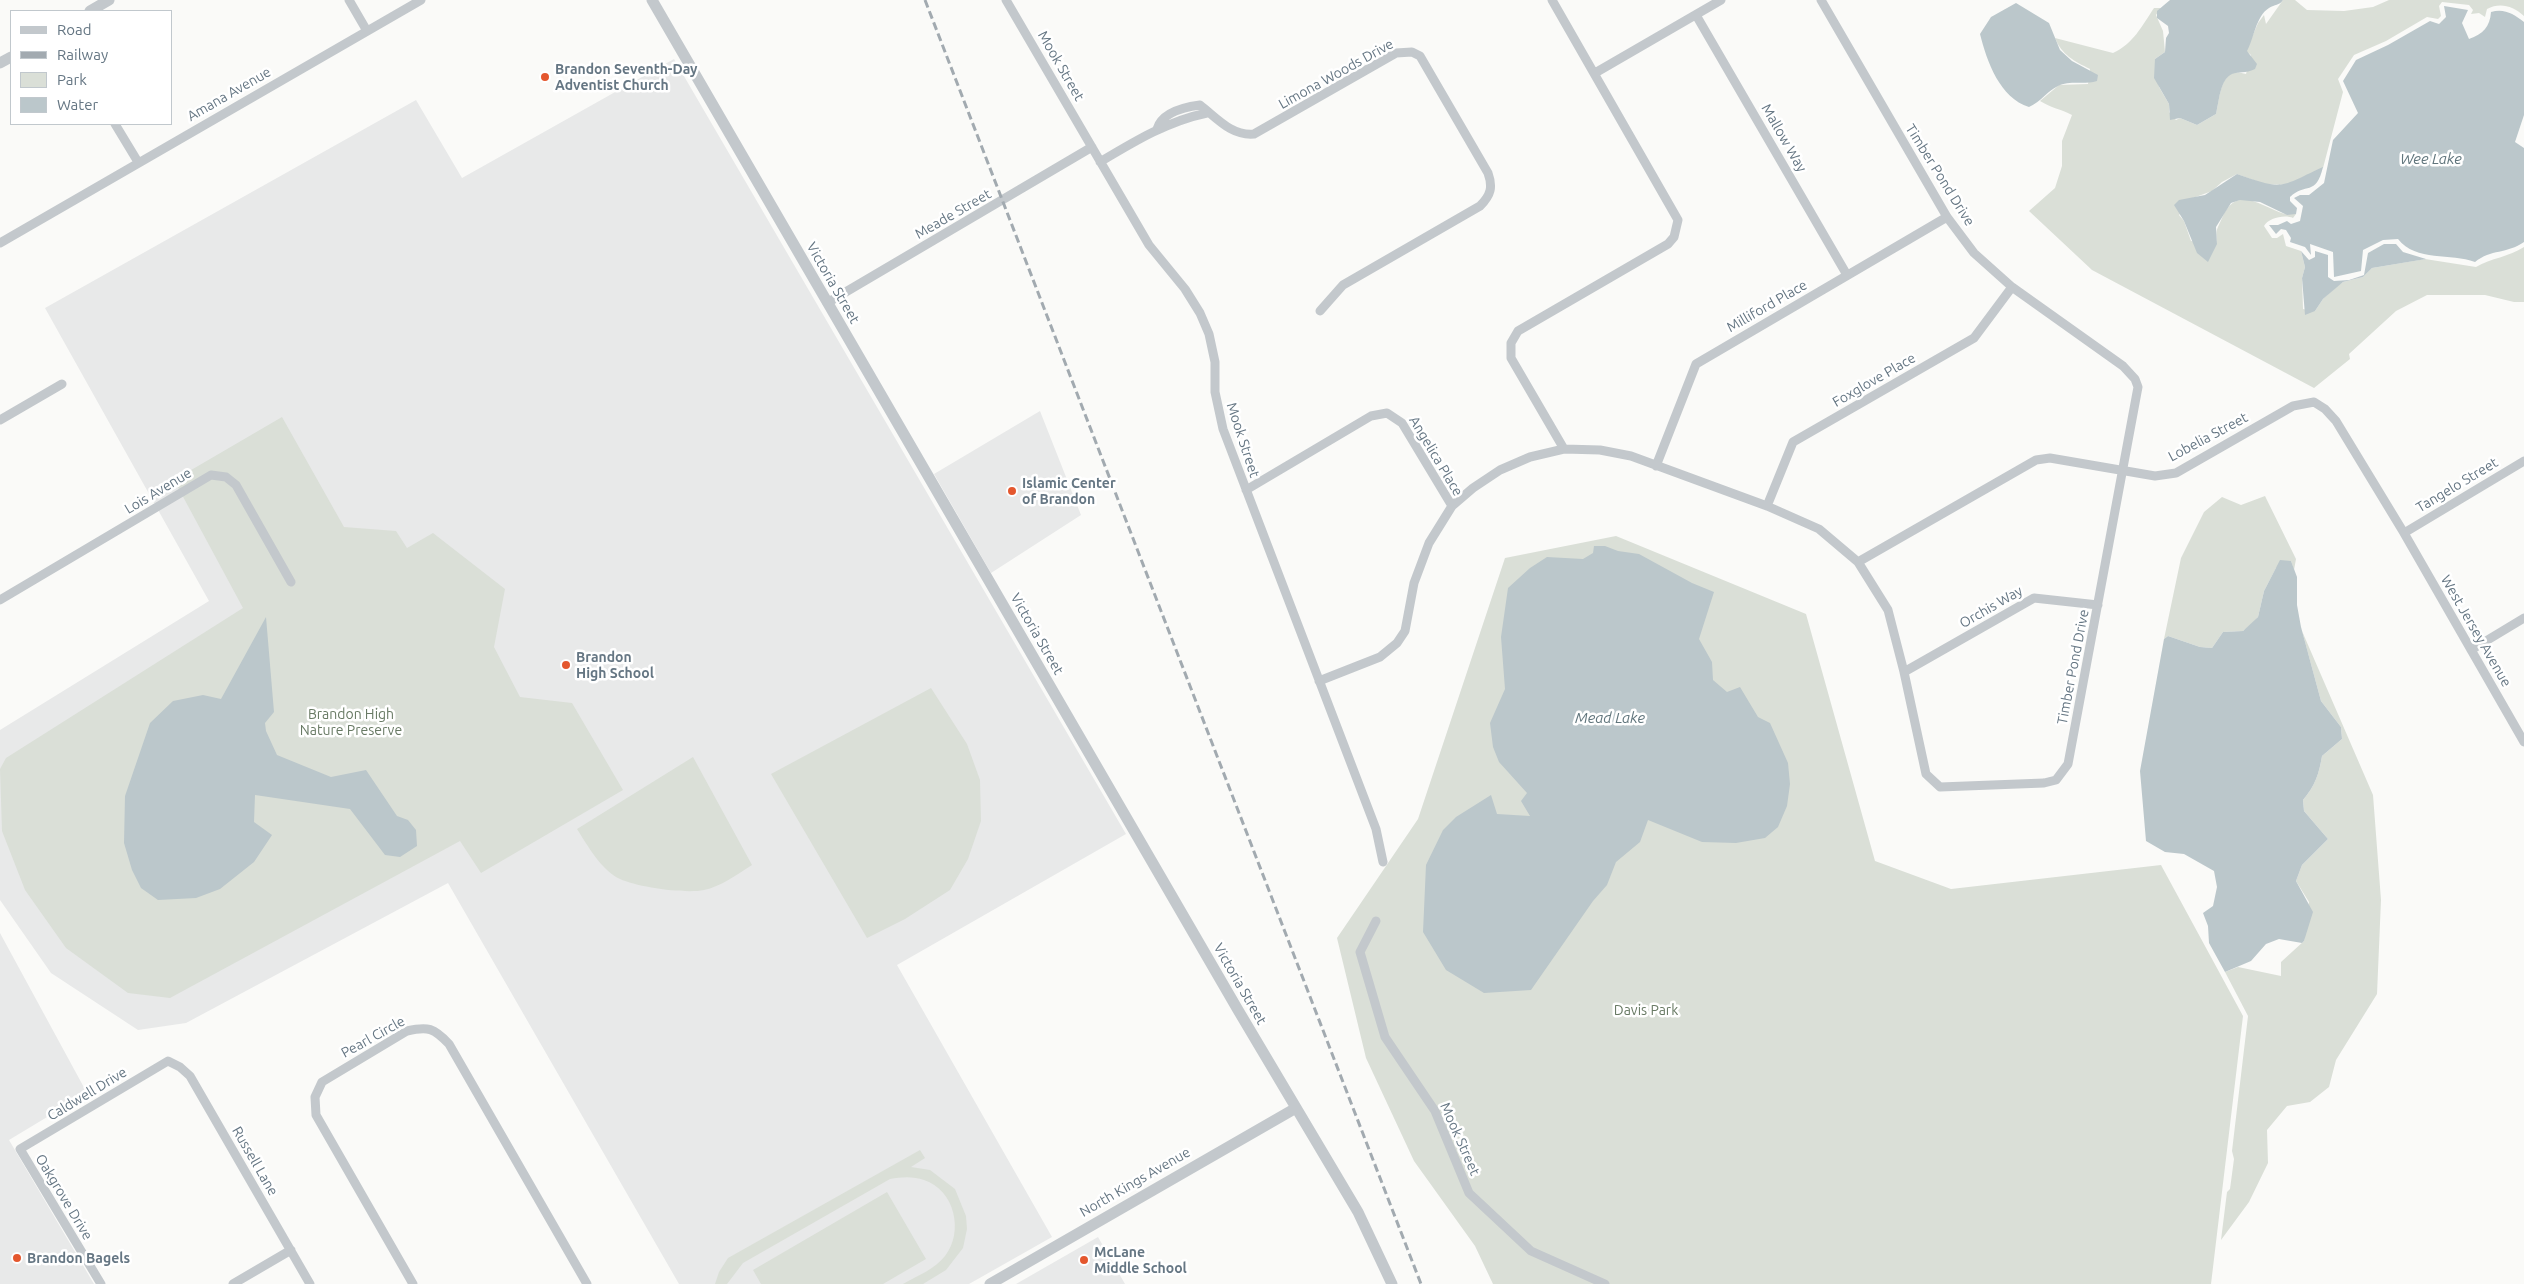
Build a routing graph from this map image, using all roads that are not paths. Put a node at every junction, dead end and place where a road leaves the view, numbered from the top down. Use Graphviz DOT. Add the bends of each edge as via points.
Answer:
graph roads {
  1 [pos="109,0"];
  2 [pos="348,0"];
  3 [pos="421,0"];
  4 [pos="652,0"];
  5 [pos="1006,0"];
  6 [pos="1552,0"];
  7 [pos="1721,0"];
  8 [pos="1821,0"];
  9 [pos="92,10"];
  10 [pos="1696,14"];
  11 [pos="367,31"];
  12 [pos="1595,73"];
  13 [pos="116,125"];
  14 [pos="1092,147"];
  15 [pos="138,162"];
  16 [pos="1100,162"];
  17 [pos="1947,217"];
  18 [pos="0,242"];
  19 [pos="1847,275"];
  20 [pos="2012,287"];
  21 [pos="827,303"];
  22 [pos="1320,311"];
  23 [pos="62,384"];
  24 [pos="0,420"];
  25 [pos="1564,448"];
  26 [pos="2524,461"];
  27 [pos="1656,466"];
  28 [pos="2121,470"];
  29 [pos="1246,490"];
  30 [pos="1452,506"];
  31 [pos="1767,506"];
  32 [pos="2404,533"];
  33 [pos="1858,562"];
  34 [pos="291,582"];
  35 [pos="0,600"];
  36 [pos="2098,605"];
  37 [pos="2524,618"];
  38 [pos="2470,650"];
  39 [pos="1904,672"];
  40 [pos="1319,681"];
  41 [pos="2524,742"];
  42 [pos="1383,862"];
  43 [pos="1376,920"];
  44 [pos="168,1061"];
  45 [pos="1296,1108"];
  46 [pos="20,1149"];
  47 [pos="290,1250"];
  48 [pos="101,1284"];
  49 [pos="233,1284"];
  50 [pos="310,1284"];
  51 [pos="413,1284"];
  52 [pos="587,1284"];
  53 [pos="990,1284"];
  54 [pos="1392,1284"];
  55 [pos="1605,1284"];
  1 -- 9 [label="street"];
  2 -- 11 [label="street"];
  3 -- 11 [label="street, Amana Avenue"];
  4 -- 21 [label="street, Victoria Street"];
  5 -- 14 [label="street, Mook Street"];
  6 -- 12 [label="street"];
  7 -- 10 [label="street"];
  8 -- 17 [label="street, Timber Pond Drive"];
  10 -- 12 [label="street"];
  10 -- 19 [label="street, Mallow Way"];
  11 -- 15 [label="street, Amana Avenue"];
  12 -- 25 [label="street" via="1674,212 1678,229 1668,244 1513,336 1511,358"];
  13 -- 15 [label="street"];
  14 -- 16 [label="street, Mook Street"];
  14 -- 21 [label="street, Meade Street"];
  15 -- 18 [label="street, Amana Avenue"];
  16 -- 22 [label="street, Limona Woods Drive" via="1157,129 1162,120 1200,105 1238,133 1254,134 1396,53 1412,52 1420,56 1488,173 1492,182 1491,192 1480,206 1343,285"];
  16 -- 29 [label="street, Mook Street" via="1149,245 1185,290 1209,334 1215,362 1218,410"];
  17 -- 19 [label="street, Milliford Place"];
  17 -- 20 [label="street, Timber Pond Drive" via="1974,254"];
  19 -- 27 [label="street, Milliford Place" via="1696,364"];
  20 -- 28 [label="street, Timber Pond Drive" via="2124,366 2135,379 2138,396"];
  20 -- 31 [label="street, Foxglove Place" via="1974,338 1793,442"];
  21 -- 45 [label="street, Victoria Street"];
  23 -- 24 [label="street"];
  25 -- 27 [label="street, Timber Pond Drive" via="1600,450"];
  25 -- 30 [label="street, Timber Pond Drive" via="1530,457 1500,470"];
  26 -- 32 [label="street, Tangelo Street"];
  27 -- 31 [label="street, Timber Pond Drive"];
  28 -- 32 [label="street, Lobelia Street" via="2155,476 2176,473 2293,406 2314,402 2336,421"];
  28 -- 33 [label="street, Lobelia Street" via="2050,458 2036,460"];
  28 -- 36 [label="street, Timber Pond Drive"];
  29 -- 30 [label="street, Angelica Place" via="1371,416 1387,413 1402,422"];
  29 -- 40 [label="street, Mook Street"];
  30 -- 40 [label="street, Angelica Place" via="1421,561 1405,631 1397,643 1380,657"];
  31 -- 33 [label="street, Timber Pond Drive" via="1819,530"];
  32 -- 38 [label="street, West Jersey Avenue"];
  33 -- 39 [label="street, Timber Pond Drive" via="1888,610"];
  34 -- 35 [label="street, Lois Avenue" via="236,485 226,477 211,475"];
  36 -- 39 [label="street, Orchis Way" via="2034,598"];
  36 -- 39 [label="street, Timber Pond Drive" via="2068,764 2056,780 1940,787 1926,774"];
  37 -- 38 [label="street"];
  38 -- 41 [label="street, West Jersey Avenue"];
  40 -- 42 [label="street, Mook Street" via="1376,829"];
  43 -- 55 [label="street, Mook Street" via="1360,952 1385,1037 1435,1111 1469,1193 1531,1251"];
  44 -- 46 [label="street, Caldwell Drive"];
  44 -- 47 [label="street, Russell Lane" via="190,1076"];
  45 -- 53 [label="street, North Kings Avenue"];
  45 -- 54 [label="street, Victoria Street" via="1367,1228"];
  46 -- 48 [label="street, Oakgrove Drive"];
  47 -- 49 [label="street"];
  47 -- 50 [label="street, Russell Lane"];
  51 -- 52 [label="street, Pearl Circle" via="316,1115 314,1097 322,1082 407,1031 421,1028 436,1031 448,1044"];
}
